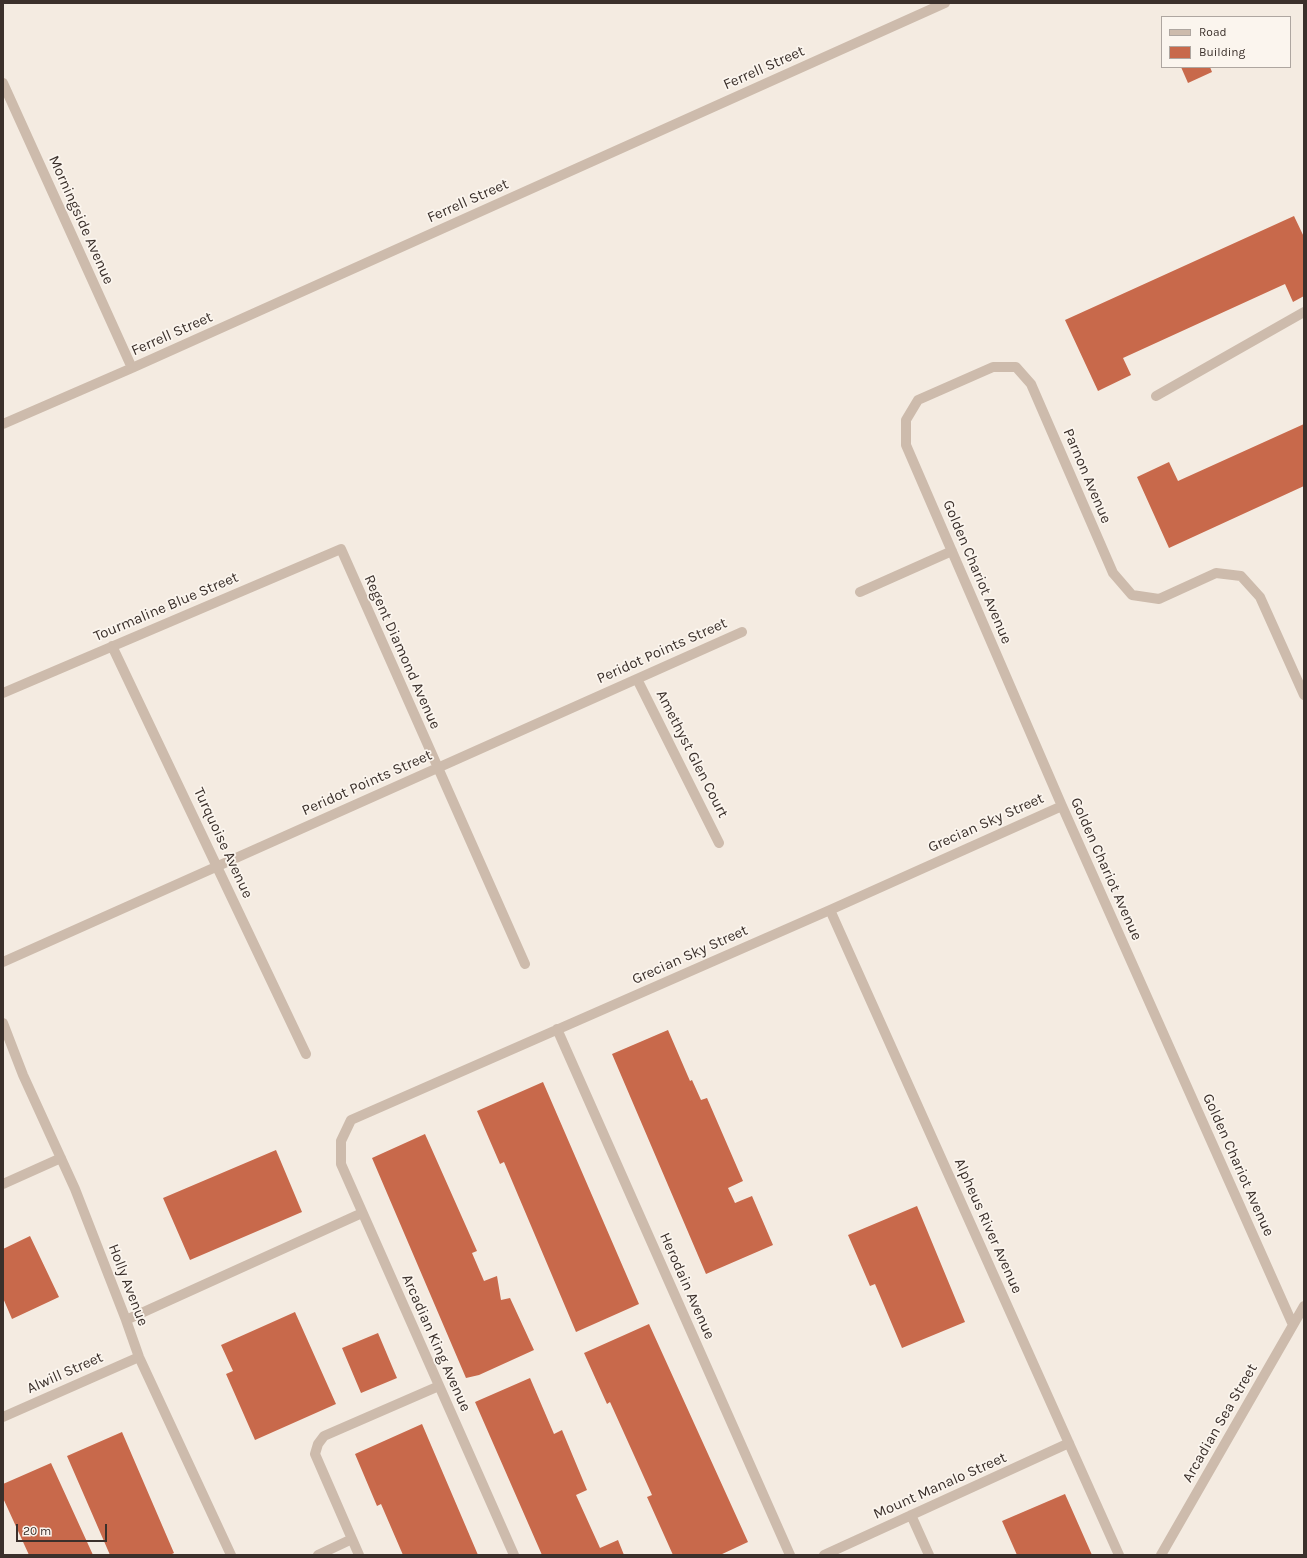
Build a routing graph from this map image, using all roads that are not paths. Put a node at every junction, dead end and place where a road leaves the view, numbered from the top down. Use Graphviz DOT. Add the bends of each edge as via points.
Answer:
graph roads {
  1 [pos="945,3"];
  2 [pos="3,83"];
  3 [pos="1304,312"];
  4 [pos="132,368"];
  5 [pos="1156,396"];
  6 [pos="906,420"];
  7 [pos="3,424"];
  8 [pos="340,549"];
  9 [pos="952,551"];
  10 [pos="860,592"];
  11 [pos="742,632"];
  12 [pos="112,646"];
  13 [pos="637,679"];
  14 [pos="3,693"];
  15 [pos="1304,695"];
  16 [pos="437,768"];
  17 [pos="1062,806"];
  18 [pos="719,843"];
  19 [pos="218,866"];
  20 [pos="830,910"];
  21 [pos="3,962"];
  22 [pos="525,964"];
  23 [pos="3,1023"];
  24 [pos="557,1029"];
  25 [pos="306,1054"];
  26 [pos="341,1141"];
  27 [pos="61,1158"];
  28 [pos="3,1184"];
  29 [pos="362,1212"];
  30 [pos="1304,1306"];
  31 [pos="126,1320"];
  32 [pos="1293,1325"];
  33 [pos="139,1357"];
  34 [pos="439,1386"];
  35 [pos="3,1417"];
  36 [pos="1069,1443"];
  37 [pos="911,1515"];
  38 [pos="352,1539"];
  39 [pos="231,1555"];
  40 [pos="318,1555"];
  41 [pos="359,1555"];
  42 [pos="514,1555"];
  43 [pos="790,1555"];
  44 [pos="824,1555"];
  45 [pos="929,1555"];
  46 [pos="1119,1555"];
  47 [pos="1161,1555"];
  1 -- 4 [label="street, Ferrell Street"];
  2 -- 4 [label="street, Morningside Avenue"];
  3 -- 5 [label="street"];
  4 -- 7 [label="street, Ferrell Street"];
  6 -- 9 [label="street, Golden Chariot Avenue" via="906,445"];
  6 -- 15 [label="street, Parnon Avenue" via="918,400 993,367 1016,367 1031,384 1113,573 1132,595 1158,599 1216,573 1241,576 1260,597"];
  8 -- 12 [label="street, Tourmaline Blue Street"];
  8 -- 16 [label="street, Regent Diamond Avenue"];
  9 -- 10 [label="street"];
  9 -- 17 [label="street, Golden Chariot Avenue"];
  11 -- 13 [label="street, Peridot Points Street"];
  12 -- 14 [label="street, Tourmaline Blue Street"];
  12 -- 19 [label="street, Turquoise Avenue"];
  13 -- 16 [label="street, Peridot Points Street"];
  13 -- 18 [label="street, Amethyst Glen Court"];
  16 -- 19 [label="street, Peridot Points Street"];
  16 -- 22 [label="street, Regent Diamond Avenue"];
  17 -- 20 [label="street, Grecian Sky Street"];
  17 -- 32 [label="street, Golden Chariot Avenue"];
  19 -- 21 [label="street, Peridot Points Street"];
  19 -- 25 [label="street, Turquoise Avenue"];
  20 -- 24 [label="street, Grecian Sky Street"];
  20 -- 36 [label="street, Alpheus River Avenue"];
  23 -- 27 [label="street, Holly Avenue" via="23,1075"];
  24 -- 26 [label="street, Grecian Sky Street" via="351,1120"];
  24 -- 43 [label="street, Herodain Avenue"];
  26 -- 29 [label="street, Arcadian King Avenue" via="341,1164"];
  27 -- 28 [label="street"];
  27 -- 31 [label="street, Holly Avenue"];
  29 -- 31 [label="street"];
  29 -- 34 [label="street, Arcadian King Avenue"];
  30 -- 32 [label="street, Arcadian Sea Street"];
  31 -- 33 [label="street, Holly Avenue"];
  32 -- 47 [label="street, Arcadian Sea Street"];
  33 -- 35 [label="street, Alwill Street"];
  33 -- 39 [label="street, Holly Avenue"];
  34 -- 38 [label="street" via="324,1436 318,1444 314,1454"];
  34 -- 42 [label="street, Arcadian King Avenue"];
  36 -- 37 [label="street, Mount Manalo Street"];
  36 -- 46 [label="street, Alpheus River Avenue"];
  37 -- 44 [label="street, Mount Manalo Street"];
  37 -- 45 [label="street"];
  38 -- 40 [label="street"];
  38 -- 41 [label="street"];
}
